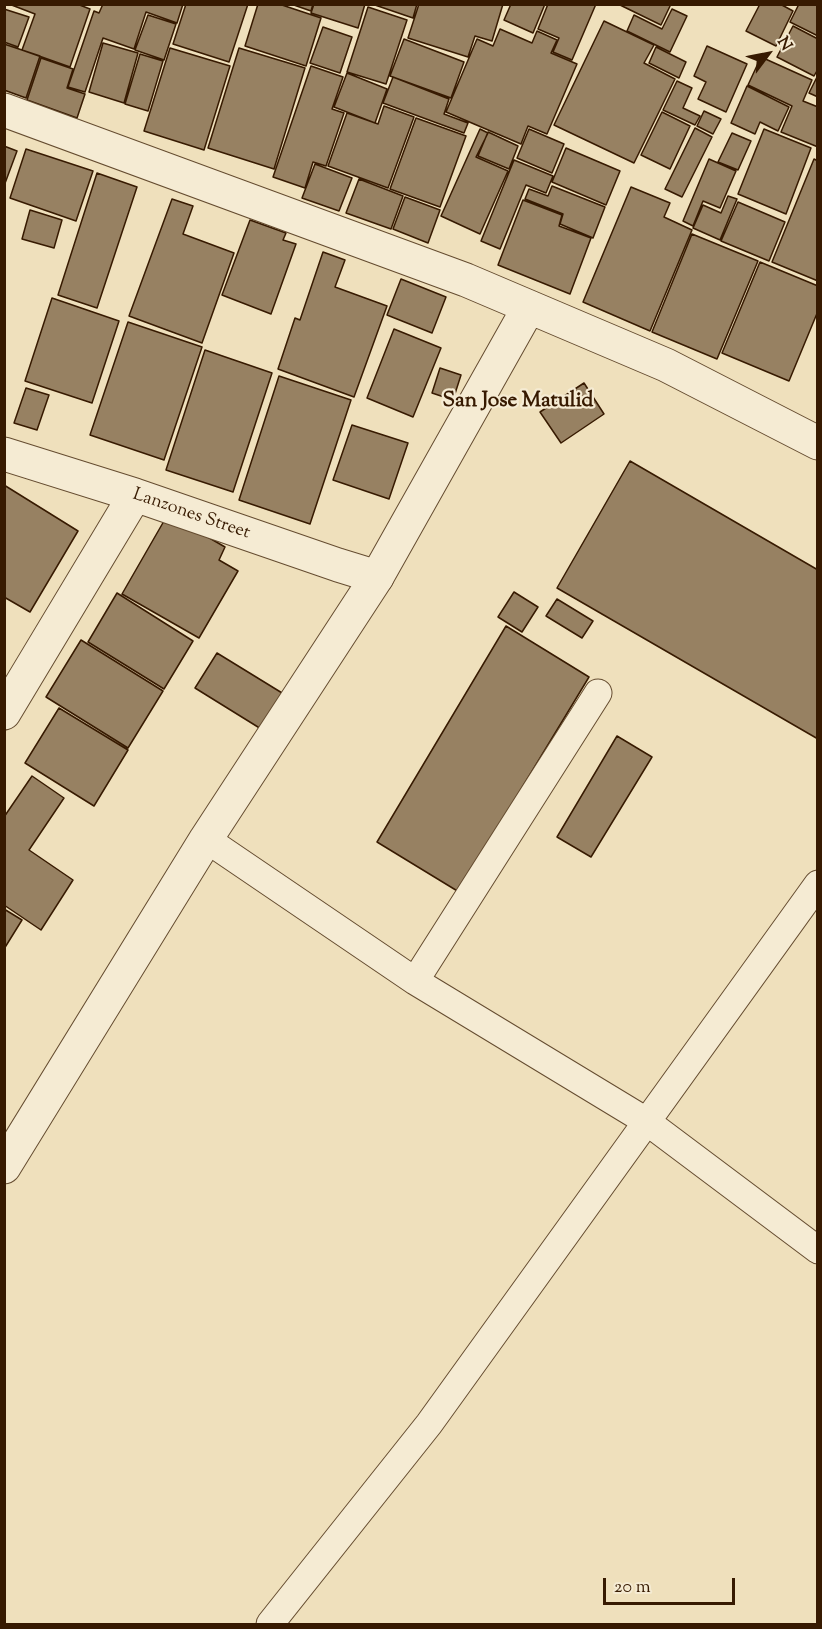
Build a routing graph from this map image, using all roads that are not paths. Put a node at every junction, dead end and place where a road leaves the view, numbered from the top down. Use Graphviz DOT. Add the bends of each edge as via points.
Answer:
graph roads {
  1 [pos="4,110"];
  2 [pos="529,308"];
  3 [pos="818,443"];
  4 [pos="4,454"];
  5 [pos="135,495"];
  6 [pos="377,577"];
  7 [pos="598,693"];
  8 [pos="4,713"];
  9 [pos="206,839"];
  10 [pos="818,884"];
  11 [pos="415,981"];
  12 [pos="646,1121"];
  13 [pos="4,1167"];
  14 [pos="818,1250"];
  15 [pos="270,1624"];
  1 -- 2 [label="street" via="454,276"];
  2 -- 3 [label="street" via="666,364"];
  2 -- 6 [label="street"];
  4 -- 5 [label="street, Lanzones Street"];
  5 -- 6 [label="street, Lanzones Street"];
  5 -- 8 [label="street"];
  6 -- 9 [label="street"];
  7 -- 11 [label="lane"];
  9 -- 11 [label="lane"];
  9 -- 13 [label="street"];
  10 -- 12 [label="lane"];
  11 -- 12 [label="lane"];
  12 -- 14 [label="lane"];
  12 -- 15 [label="lane" via="429,1424"];
}
